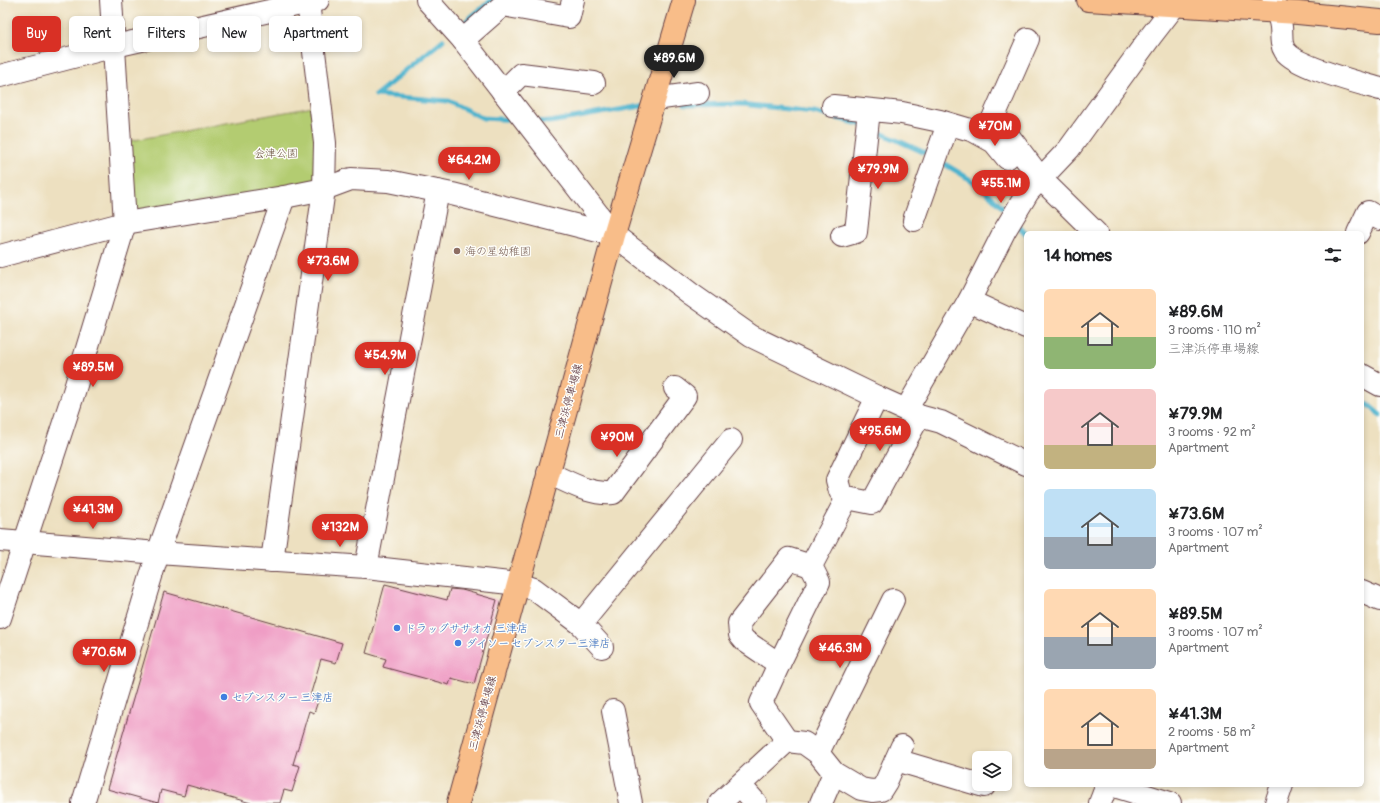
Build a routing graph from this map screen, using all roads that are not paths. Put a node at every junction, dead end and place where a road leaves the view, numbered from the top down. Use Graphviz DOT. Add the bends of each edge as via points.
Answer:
graph roads {
  1 [pos="111,0"];
  2 [pos="427,0"];
  3 [pos="573,0"];
  4 [pos="684,0"];
  5 [pos="1088,0"];
  6 [pos="302,2"];
  7 [pos="1178,3"];
  8 [pos="1275,6"];
  9 [pos="112,16"];
  10 [pos="1380,21"];
  11 [pos="1028,39"];
  12 [pos="463,40"];
  13 [pos="125,44"];
  14 [pos="92,52"];
  15 [pos="115,52"];
  16 [pos="0,76"];
  17 [pos="594,83"];
  18 [pos="1380,89"];
  19 [pos="503,92"];
  20 [pos="698,93"];
  21 [pos="653,105"];
  22 [pos="833,106"];
  23 [pos="870,110"];
  24 [pos="948,124"];
  25 [pos="1034,186"];
  26 [pos="324,189"];
  27 [pos="438,191"];
  28 [pos="284,197"];
  29 [pos="1380,219"];
  30 [pos="914,220"];
  31 [pos="126,223"];
  32 [pos="1093,231"];
  33 [pos="1359,231"];
  34 [pos="614,235"];
  35 [pos="842,236"];
  36 [pos="0,256"];
  37 [pos="969,301"];
  38 [pos="1024,326"];
  39 [pos="1364,376"];
  40 [pos="1380,385"];
  41 [pos="675,388"];
  42 [pos="877,397"];
  43 [pos="912,413"];
  44 [pos="731,440"];
  45 [pos="1024,463"];
  46 [pos="548,473"];
  47 [pos="847,498"];
  48 [pos="0,540"];
  49 [pos="24,541"];
  50 [pos="158,553"];
  51 [pos="272,560"];
  52 [pos="811,566"];
  53 [pos="366,567"];
  54 [pos="518,584"];
  55 [pos="1364,593"];
  56 [pos="893,600"];
  57 [pos="1380,600"];
  58 [pos="0,618"];
  59 [pos="581,624"];
  60 [pos="602,647"];
  61 [pos="779,664"];
  62 [pos="613,711"];
  63 [pos="787,741"];
  64 [pos="818,753"];
  65 [pos="834,773"];
  66 [pos="972,777"];
  67 [pos="740,785"];
  68 [pos="1106,787"];
  69 [pos="1118,787"];
  70 [pos="1281,787"];
  71 [pos="83,803"];
  72 [pos="458,803"];
  73 [pos="631,803"];
  74 [pos="720,803"];
  75 [pos="756,803"];
  76 [pos="821,803"];
  77 [pos="1100,803"];
  78 [pos="1170,803"];
  79 [pos="1276,803"];
  1 -- 9 [label="street"];
  2 -- 12 [label="street"];
  3 -- 12 [label="street" via="569,17 503,5"];
  4 -- 21 [label="main road, 三津浜停車場線"];
  5 -- 7 [label="main road"];
  6 -- 13 [label="street"];
  6 -- 26 [label="street" via="325,143"];
  7 -- 8 [label="main road"];
  7 -- 25 [label="street" via="1069,149"];
  8 -- 10 [label="main road"];
  8 -- 18 [label="street" via="1286,52 1320,70"];
  11 -- 25 [label="street" via="991,123 1007,134"];
  12 -- 19 [label="street"];
  14 -- 16 [label="street"];
  15 -- 31 [label="street"];
  17 -- 19 [label="street" via="521,74"];
  19 -- 34 [label="street"];
  20 -- 21 [label="street"];
  21 -- 34 [label="main road, 三津浜停車場線"];
  22 -- 23 [label="street"];
  23 -- 24 [label="street" via="902,113"];
  23 -- 35 [label="street" via="856,232"];
  24 -- 25 [label="street" via="974,131 994,142 1022,180"];
  24 -- 30 [label="street"];
  25 -- 32 [label="street"];
  25 -- 37 [label="street" via="1006,230"];
  26 -- 27 [label="street" via="351,179 388,181"];
  26 -- 28 [label="street"];
  26 -- 51 [label="street"];
  27 -- 34 [label="street"];
  27 -- 53 [label="street"];
  28 -- 31 [label="street"];
  28 -- 50 [label="street"];
  29 -- 33 [label="street" via="1368,212"];
  31 -- 36 [label="street"];
  31 -- 49 [label="street" via="74,395"];
  34 -- 42 [label="street" via="751,336"];
  34 -- 46 [label="main road, 三津浜停車場線"];
  37 -- 38 [label="street"];
  37 -- 43 [label="street"];
  39 -- 40 [label="street"];
  41 -- 46 [label="street" via="685,396 612,493 601,494 581,488"];
  42 -- 43 [label="street"];
  42 -- 47 [label="street" via="837,480 840,491"];
  43 -- 45 [label="street" via="941,422"];
  43 -- 47 [label="street" via="872,503"];
  44 -- 59 [label="street"];
  46 -- 54 [label="main road, 三津浜停車場線"];
  47 -- 52 [label="street"];
  48 -- 49 [label="street"];
  49 -- 50 [label="street"];
  49 -- 58 [label="street"];
  50 -- 51 [label="street"];
  50 -- 71 [label="street"];
  51 -- 53 [label="street"];
  52 -- 61 [label="street" via="819,582"];
  52 -- 61 [label="street" via="790,559 739,623 740,635 745,641"];
  53 -- 54 [label="street"];
  54 -- 59 [label="street" via="534,589"];
  54 -- 72 [label="main road, 三津浜停車場線"];
  55 -- 57 [label="street"];
  56 -- 64 [label="street"];
  59 -- 60 [label="street"];
  61 -- 63 [label="street" via="761,703"];
  62 -- 73 [label="street"];
  63 -- 64 [label="street" via="804,743"];
  63 -- 67 [label="street"];
  64 -- 65 [label="street"];
  65 -- 66 [label="street" via="861,789 881,790 899,753"];
  65 -- 76 [label="street"];
  67 -- 74 [label="street"];
  67 -- 75 [label="street"];
  68 -- 77 [label="street"];
  69 -- 78 [label="street"];
  70 -- 79 [label="street"];
}
